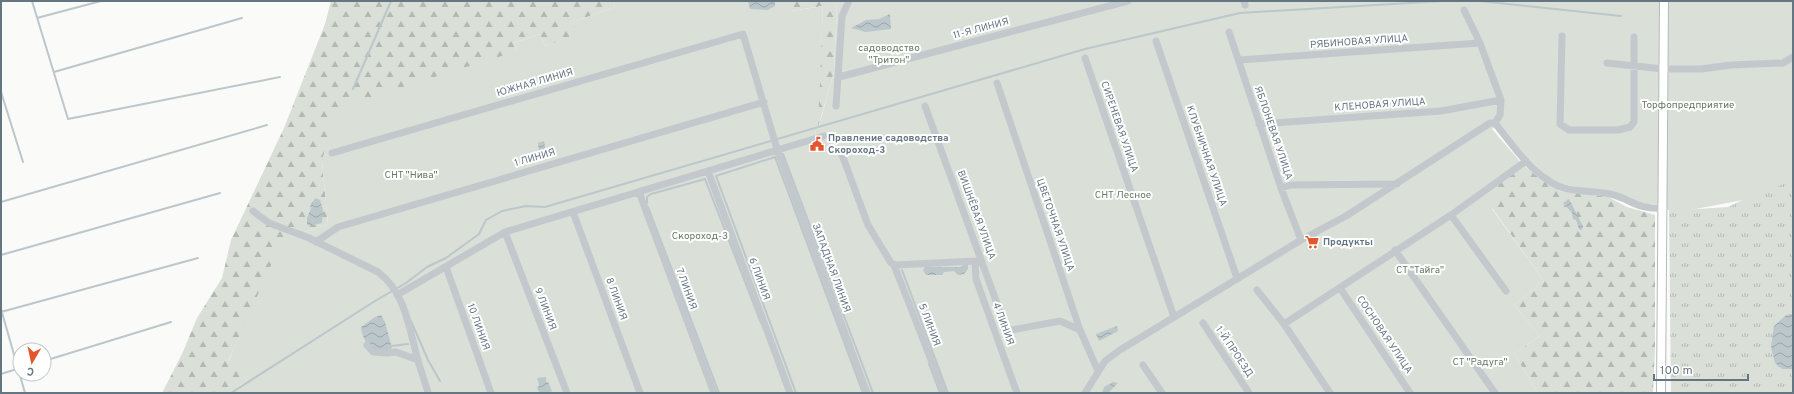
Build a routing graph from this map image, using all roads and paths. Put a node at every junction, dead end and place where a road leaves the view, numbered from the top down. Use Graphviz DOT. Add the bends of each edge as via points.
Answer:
graph roads {
  1 [pos="849,1"];
  2 [pos="1128,1"];
  3 [pos="1664,1"];
  4 [pos="1464,10"];
  5 [pos="1229,32"];
  6 [pos="744,34"];
  7 [pos="1562,36"];
  8 [pos="1634,37"];
  9 [pos="1156,41"];
  10 [pos="1480,43"];
  11 [pos="1793,57"];
  12 [pos="1085,58"];
  13 [pos="1239,60"];
  14 [pos="1607,63"];
  15 [pos="1633,65"];
  16 [pos="1663,69"];
  17 [pos="838,77"];
  18 [pos="997,83"];
  19 [pos="1502,100"];
  20 [pos="764,102"];
  21 [pos="836,106"];
  22 [pos="925,106"];
  23 [pos="1495,123"];
  24 [pos="1259,124"];
  25 [pos="824,136"];
  26 [pos="775,143"];
  27 [pos="841,152"];
  28 [pos="332,153"];
  29 [pos="1526,161"];
  30 [pos="708,171"];
  31 [pos="1397,184"];
  32 [pos="1282,188"];
  33 [pos="639,192"];
  34 [pos="1663,208"];
  35 [pos="253,211"];
  36 [pos="573,212"];
  37 [pos="1451,215"];
  38 [pos="505,232"];
  39 [pos="1301,240"];
  40 [pos="316,242"];
  41 [pos="1396,250"];
  42 [pos="975,262"];
  43 [pos="982,263"];
  44 [pos="894,265"];
  45 [pos="446,267"];
  46 [pos="1237,278"];
  47 [pos="1340,288"];
  48 [pos="1257,290"];
  49 [pos="1506,291"];
  50 [pos="397,292"];
  51 [pos="1174,317"];
  52 [pos="1203,323"];
  53 [pos="1284,324"];
  54 [pos="1080,330"];
  55 [pos="367,345"];
  56 [pos="418,360"];
  57 [pos="1143,365"];
  58 [pos="1098,371"];
  59 [pos="428,393"];
  60 [pos="491,393"];
  61 [pos="567,393"];
  62 [pos="640,393"];
  63 [pos="714,393"];
  64 [pos="790,393"];
  65 [pos="867,393"];
  66 [pos="944,393"];
  67 [pos="1017,393"];
  68 [pos="1085,393"];
  69 [pos="1162,393"];
  70 [pos="1249,393"];
  71 [pos="1330,393"];
  72 [pos="1410,393"];
  73 [pos="1495,393"];
  74 [pos="1661,393"];
  1 -- 17 [label="street" via="842,16"];
  2 -- 17 [label="street, 11-Я ЛИНИЯ"];
  3 -- 16 [label="main road"];
  4 -- 10 [label="street"];
  5 -- 13 [label="street, ЯБЛОНЕВАЯ УЛИЦА"];
  6 -- 20 [label="street, ЗАПАДНАЯ ЛИНИЯ"];
  6 -- 28 [label="street, ЮЖНАЯ ЛИНИЯ"];
  7 -- 15 [label="street" via="1560,124 1569,130 1618,130 1630,127 1634,122"];
  8 -- 15 [label="street"];
  9 -- 46 [label="street, КЛУБНИЧНАЯ УЛИЦА"];
  10 -- 13 [label="street, РЯБИНОВАЯ УЛИЦА"];
  10 -- 19 [label="street"];
  11 -- 16 [label="street" via="1783,64"];
  12 -- 51 [label="street, СИРЕНЕВАЯ УЛИЦА"];
  13 -- 24 [label="street, ЯБЛОНЕВАЯ УЛИЦА"];
  14 -- 15 [label="street"];
  15 -- 16 [label="street"];
  16 -- 34 [label="main road"];
  17 -- 21 [label="street"];
  18 -- 54 [label="street, ЦВЕТОЧНАЯ УЛИЦА"];
  19 -- 23 [label="street" via="1500,115"];
  19 -- 24 [label="street, КЛЕНОВАЯ УЛИЦА" via="1441,111"];
  20 -- 26 [label="street, ЗАПАДНАЯ ЛИНИЯ"];
  20 -- 40 [label="street, 1 ЛИНИЯ" via="338,227"];
  22 -- 43 [label="street, ВИШНЁВАЯ УЛИЦА"];
  23 -- 29 [label="street"];
  23 -- 31 [label="street" via="1490,122 1472,133"];
  24 -- 32 [label="street, ЯБЛОНЕВАЯ УЛИЦА"];
  25 -- 26 [label="street"];
  26 -- 30 [label="street"];
  26 -- 65 [label="street, ЗАПАДНАЯ ЛИНИЯ"];
  27 -- 44 [label="street, 5 ЛИНИЯ" via="868,225"];
  29 -- 34 [label="street" via="1539,174 1559,186 1610,194 1643,208"];
  29 -- 37 [label="street"];
  30 -- 33 [label="street"];
  30 -- 64 [label="street, 6 ЛИНИЯ"];
  31 -- 32 [label="street" via="1291,185"];
  31 -- 39 [label="street"];
  32 -- 39 [label="street, ЯБЛОНЕВАЯ УЛИЦА"];
  33 -- 36 [label="street"];
  33 -- 63 [label="street, 7 ЛИНИЯ"];
  34 -- 74 [label="main road"];
  35 -- 40 [label="street" via="269,223"];
  36 -- 38 [label="street"];
  36 -- 62 [label="street, 8 ЛИНИЯ"];
  37 -- 41 [label="street"];
  37 -- 49 [label="street"];
  38 -- 45 [label="street"];
  38 -- 61 [label="street, 9 ЛИНИЯ"];
  39 -- 46 [label="street"];
  40 -- 50 [label="street" via="378,272"];
  41 -- 47 [label="street"];
  41 -- 73 [label="street"];
  42 -- 43 [label="street"];
  42 -- 44 [label="street"];
  42 -- 67 [label="street, 4 ЛИНИЯ" via="976,279"];
  43 -- 54 [label="street, ВИШНЁВАЯ УЛИЦА" via="1007,332 1060,321"];
  44 -- 66 [label="street, 5 ЛИНИЯ"];
  45 -- 50 [label="street"];
  45 -- 60 [label="street, 10 ЛИНИЯ"];
  46 -- 51 [label="street"];
  47 -- 53 [label="street"];
  47 -- 72 [label="street, СОСНОВАЯ УЛИЦА"];
  48 -- 53 [label="street"];
  50 -- 56 [label="street" via="405,310"];
  51 -- 58 [label="street" via="1120,350 1105,361"];
  52 -- 70 [label="street, 1-Й ПРОЕЗД"];
  53 -- 71 [label="street"];
  54 -- 58 [label="street, ЦВЕТОЧНАЯ УЛИЦА"];
  55 -- 56 [label="street" via="373,352 396,352"];
  56 -- 59 [label="street"];
  57 -- 69 [label="street"];
  58 -- 68 [label="street"];
}
